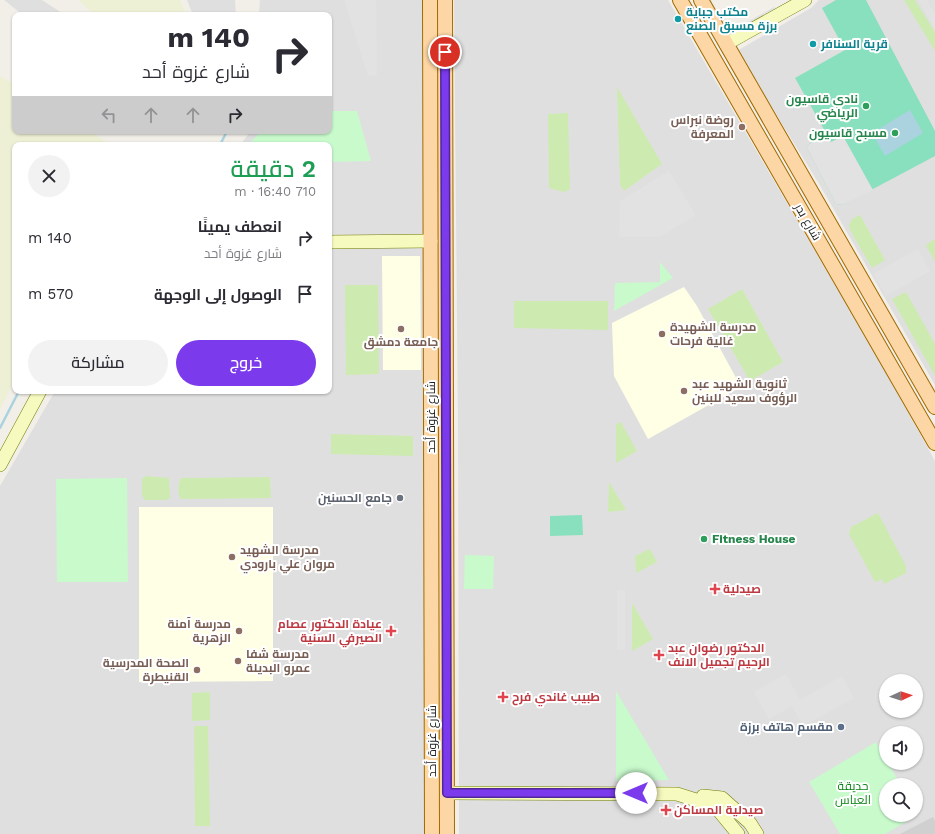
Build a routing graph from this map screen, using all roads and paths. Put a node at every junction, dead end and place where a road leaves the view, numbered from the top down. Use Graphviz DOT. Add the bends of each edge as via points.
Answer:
graph roads {
  1 [pos="430,0"];
  2 [pos="445,0"];
  3 [pos="680,0"];
  4 [pos="701,0"];
  5 [pos="805,0"];
  6 [pos="726,44"];
  7 [pos="712,53"];
  8 [pos="431,241"];
  9 [pos="332,242"];
  10 [pos="28,394"];
  11 [pos="38,394"];
  12 [pos="935,407"];
  13 [pos="935,444"];
  14 [pos="0,447"];
  15 [pos="0,465"];
  16 [pos="447,793"];
  17 [pos="684,796"];
  18 [pos="432,834"];
  19 [pos="447,834"];
  20 [pos="738,834"];
  21 [pos="757,834"];
  1 -- 8 [label="main road, شارع غزوة أحد"];
  2 -- 16 [label="main road, شارع غزوة أحد"];
  3 -- 7 [label="main road, شارع بدر"];
  4 -- 6 [label="main road, شارع بدر"];
  5 -- 6 [label="main road"];
  6 -- 7 [label="main road"];
  6 -- 12 [label="main road, شارع بدر"];
  7 -- 13 [label="main road, شارع بدر"];
  8 -- 9 [label="main road"];
  8 -- 18 [label="main road, شارع غزوة أحد"];
  10 -- 14 [label="main road"];
  11 -- 15 [label="main road"];
  16 -- 17 [label="main road" via="636,793"];
  16 -- 19 [label="main road, شارع غزوة أحد"];
  17 -- 20 [label="main road" via="715,806"];
  17 -- 21 [label="main road" via="722,798 750,823"];
}
